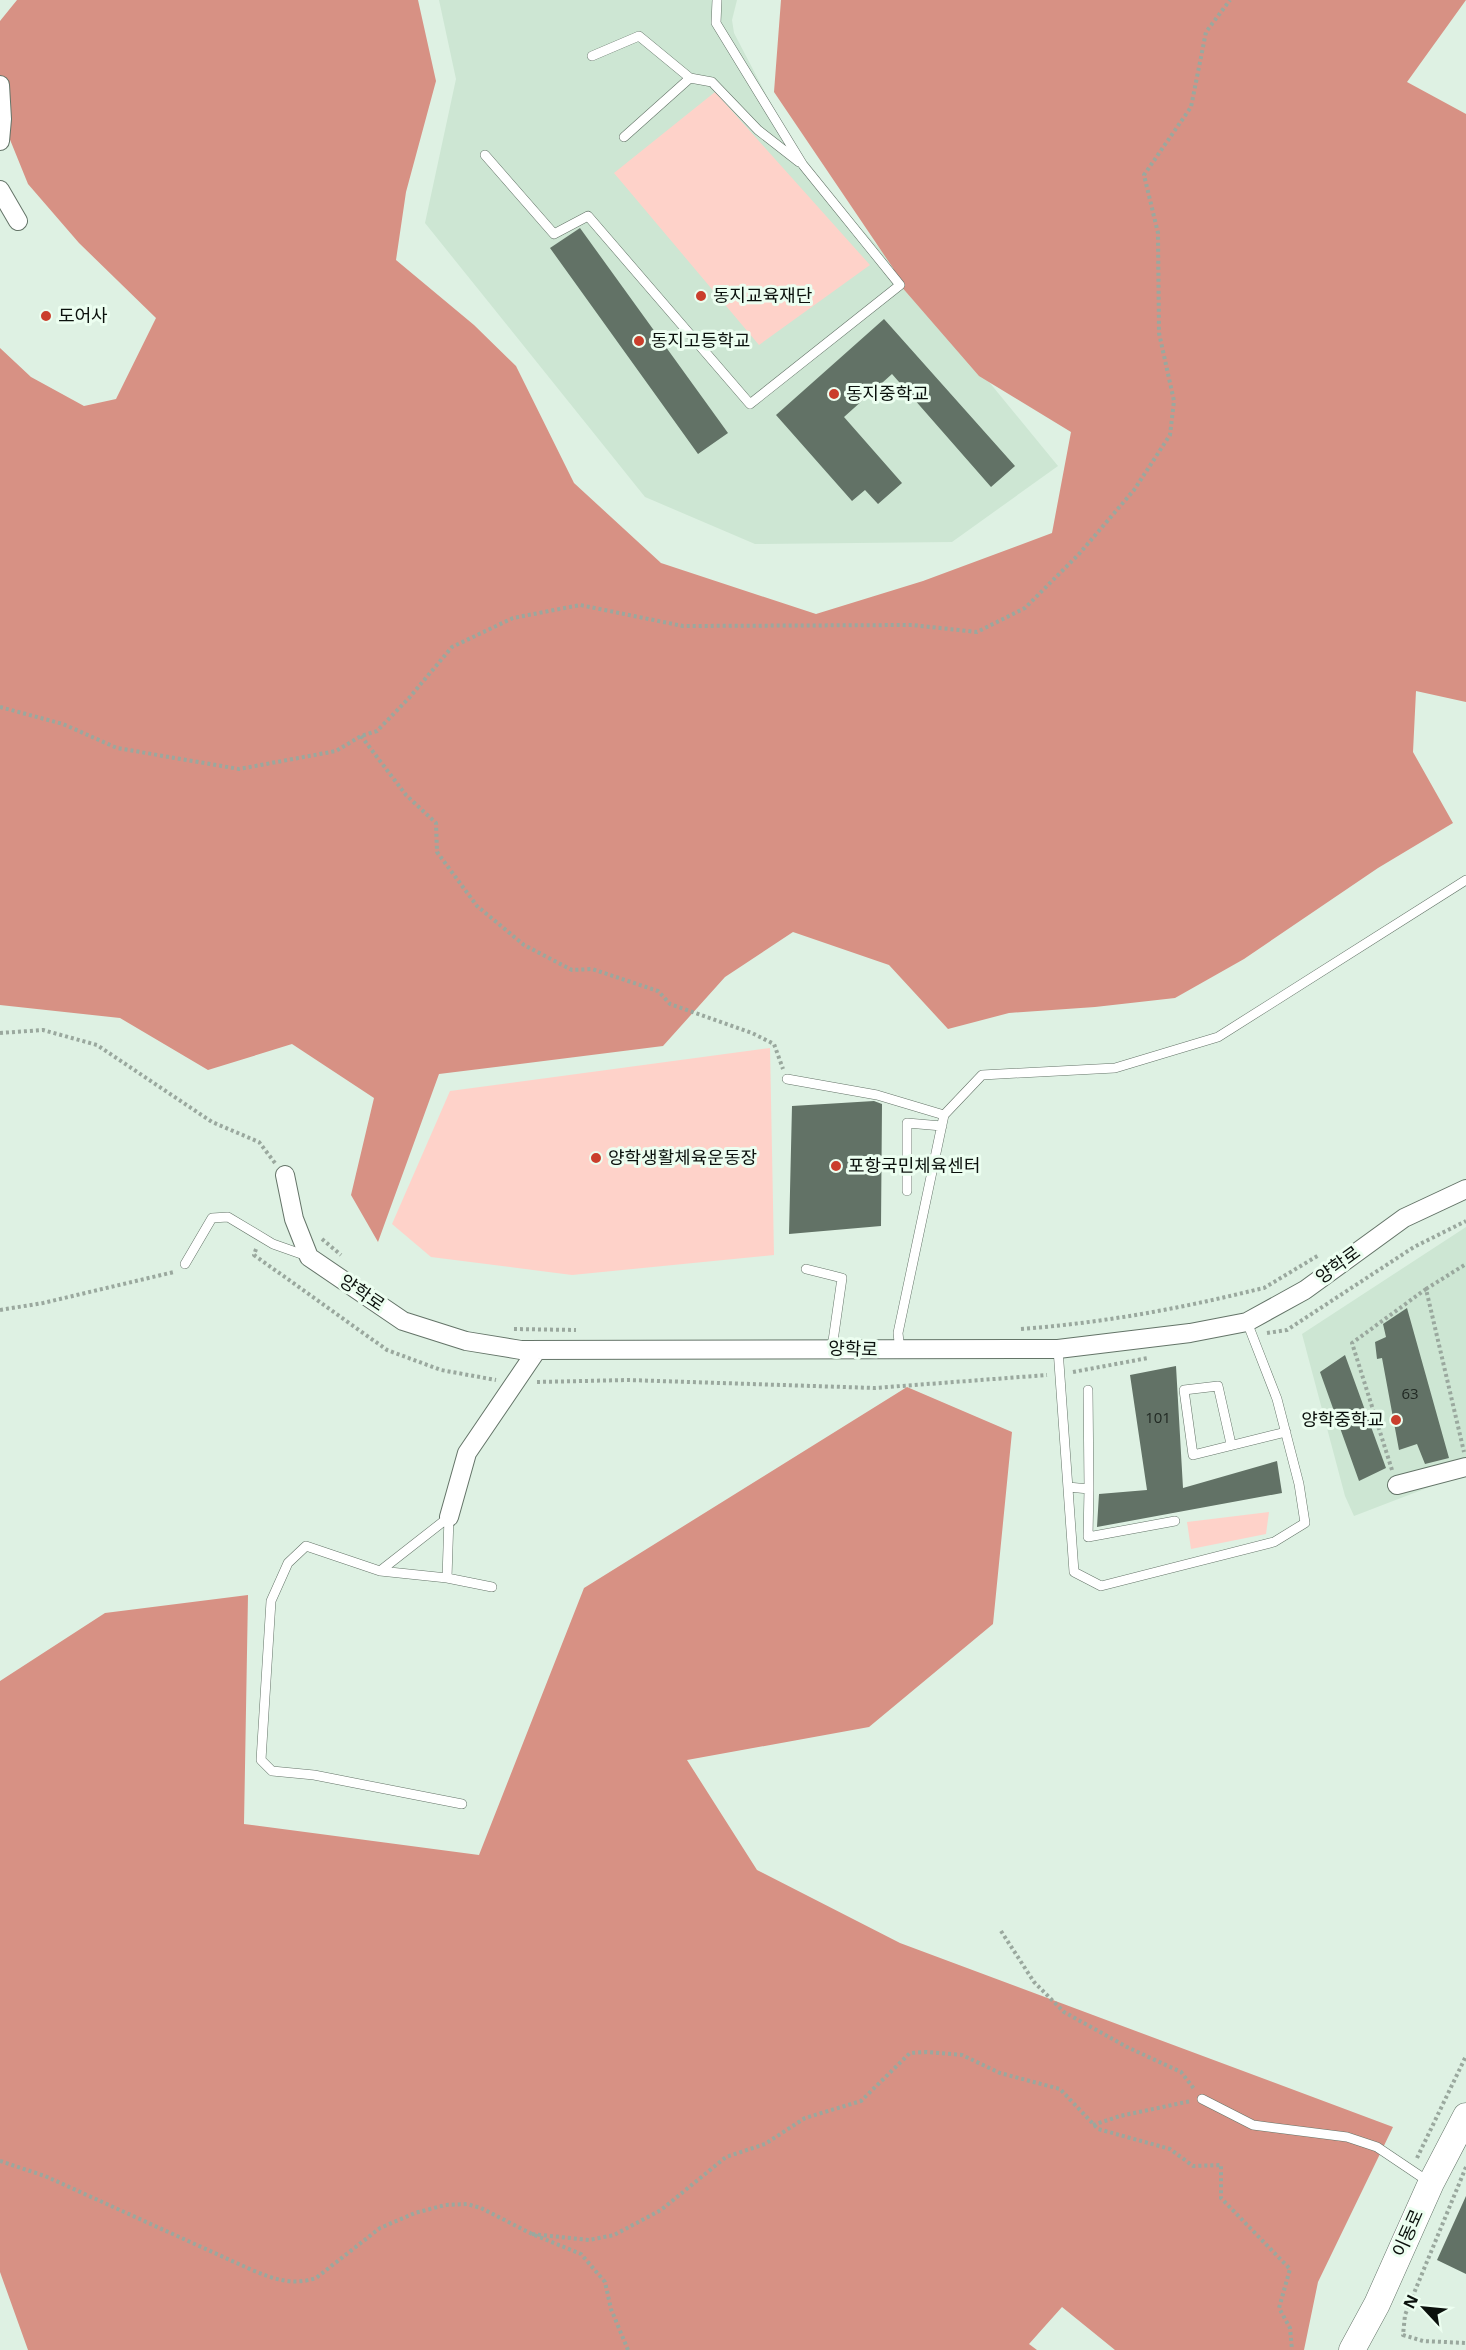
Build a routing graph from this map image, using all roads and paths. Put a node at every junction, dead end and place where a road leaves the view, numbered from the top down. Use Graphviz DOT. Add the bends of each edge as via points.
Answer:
graph roads {
  1 [pos="717,0"];
  2 [pos="1230,0"];
  3 [pos="592,56"];
  4 [pos="690,78"];
  5 [pos="0,85"];
  6 [pos="624,137"];
  7 [pos="0,141"];
  8 [pos="485,155"];
  9 [pos="803,165"];
  10 [pos="0,190"];
  11 [pos="18,221"];
  12 [pos="0,707"];
  13 [pos="361,736"];
  14 [pos="1466,880"];
  15 [pos="0,1033"];
  16 [pos="787,1079"];
  17 [pos="944,1115"];
  18 [pos="942,1126"];
  19 [pos="285,1175"];
  20 [pos="1466,1189"];
  21 [pos="907,1191"];
  22 [pos="294,1219"];
  23 [pos="1322,1254"];
  24 [pos="309,1257"];
  25 [pos="347,1260"];
  26 [pos="184,1264"];
  27 [pos="1466,1264"];
  28 [pos="806,1269"];
  29 [pos="1426,1289"];
  30 [pos="0,1310"];
  31 [pos="1247,1322"];
  32 [pos="512,1329"];
  33 [pos="1015,1329"];
  34 [pos="586,1330"];
  35 [pos="832,1348"];
  36 [pos="1058,1349"];
  37 [pos="537,1350"];
  38 [pos="900,1351"];
  39 [pos="1088,1390"];
  40 [pos="1286,1432"];
  41 [pos="1231,1444"];
  42 [pos="1466,1461"];
  43 [pos="1466,1467"];
  44 [pos="1397,1485"];
  45 [pos="1068,1487"];
  46 [pos="1089,1489"];
  47 [pos="449,1517"];
  48 [pos="1175,1521"];
  49 [pos="381,1571"];
  50 [pos="447,1578"];
  51 [pos="492,1587"];
  52 [pos="462,1804"];
  53 [pos="1001,1931"];
  54 [pos="1202,2099"];
  55 [pos="1466,2116"];
  56 [pos="1092,2126"];
  57 [pos="0,2161"];
  58 [pos="1466,2168"];
  59 [pos="1431,2183"];
  60 [pos="532,2234"];
  61 [pos="1466,2343"];
  62 [pos="1362,2348"];
  63 [pos="628,2350"];
  64 [pos="1292,2350"];
  1 -- 9 [label="lane" via="716,23"];
  2 -- 13 [label="path" via="1206,32 1191,107 1144,175 1158,233 1159,333 1174,401 1170,435 1134,490 1079,554 1025,608 977,632 912,625 683,626 580,605 513,618 452,646 377,731"];
  3 -- 4 [label="lane" via="639,36"];
  4 -- 6 [label="lane"];
  4 -- 9 [label="lane" via="712,82 758,130"];
  5 -- 7 [label="street"];
  8 -- 9 [label="lane" via="554,234 588,216 750,404 900,285"];
  10 -- 11 [label="street"];
  12 -- 13 [label="path" via="63,724 117,747 239,769 336,752"];
  13 -- 16 [label="path" via="406,795 436,823 437,852 477,906 524,945 572,970 592,969 658,991 670,1004 774,1044"];
  14 -- 17 [label="lane" via="1218,1037 1115,1068 982,1075"];
  15 -- 19 [label="path" via="43,1030 97,1045 212,1122 259,1143"];
  16 -- 17 [label="lane" via="877,1095"];
  17 -- 18 [label="lane"];
  18 -- 21 [label="lane" via="908,1123"];
  18 -- 38 [label="lane" via="898,1333"];
  19 -- 22 [label="street"];
  20 -- 31 [label="street, 양학로" via="1404,1218 1305,1290"];
  22 -- 24 [label="street"];
  22 -- 25 [label="path"];
  23 -- 33 [label="path" via="1264,1288 1083,1325"];
  24 -- 26 [label="lane" via="273,1244 228,1217 213,1218"];
  24 -- 37 [label="street, 양학로" via="403,1321 466,1341"];
  26 -- 30 [label="path" via="162,1276"];
  27 -- 29 [label="path"];
  28 -- 35 [label="lane" via="842,1278"];
  29 -- 42 [label="path"];
  29 -- 44 [label="path" via="1352,1343"];
  31 -- 36 [label="street, 양학로" via="1190,1334"];
  31 -- 40 [label="lane"];
  32 -- 34 [label="path"];
  35 -- 37 [label="street, 양학로"];
  35 -- 38 [label="street, 양학로"];
  36 -- 38 [label="street, 양학로"];
  36 -- 45 [label="lane"];
  37 -- 47 [label="street" via="467,1453"];
  39 -- 46 [label="lane"];
  40 -- 41 [label="lane"];
  40 -- 45 [label="lane" via="1305,1523 1274,1542 1113,1584 1101,1586 1074,1572"];
  41 -- 41 [label="lane" via="1218,1386 1184,1390 1193,1455"];
  43 -- 44 [label="street"];
  45 -- 46 [label="lane"];
  46 -- 48 [label="lane" via="1088,1537"];
  47 -- 49 [label="lane"];
  47 -- 50 [label="lane"];
  49 -- 50 [label="lane"];
  49 -- 52 [label="lane" via="306,1546 288,1563 271,1602 261,1760 273,1771 314,1775"];
  50 -- 51 [label="lane"];
  53 -- 54 [label="path" via="1034,1982 1064,2012 1181,2072"];
  54 -- 56 [label="path" via="1120,2116"];
  54 -- 59 [label="lane" via="1253,2125 1347,2137 1377,2147"];
  55 -- 59 [label="street, 이동로"];
  56 -- 60 [label="path" via="1060,2089 1000,2073 962,2055 910,2053 861,2101 805,2118 765,2144 726,2157 661,2210 614,2235 589,2240"];
  56 -- 64 [label="path" via="1170,2149 1193,2166 1221,2165 1221,2198 1290,2269 1280,2308 1290,2328"];
  57 -- 60 [label="path" via="45,2176 286,2282 316,2278 380,2228 445,2205 481,2208"];
  58 -- 61 [label="path" via="1405,2315 1403,2335 1423,2341"];
  59 -- 62 [label="street, 이동로" via="1377,2304"];
  60 -- 63 [label="path" via="581,2254 599,2273"];
}
